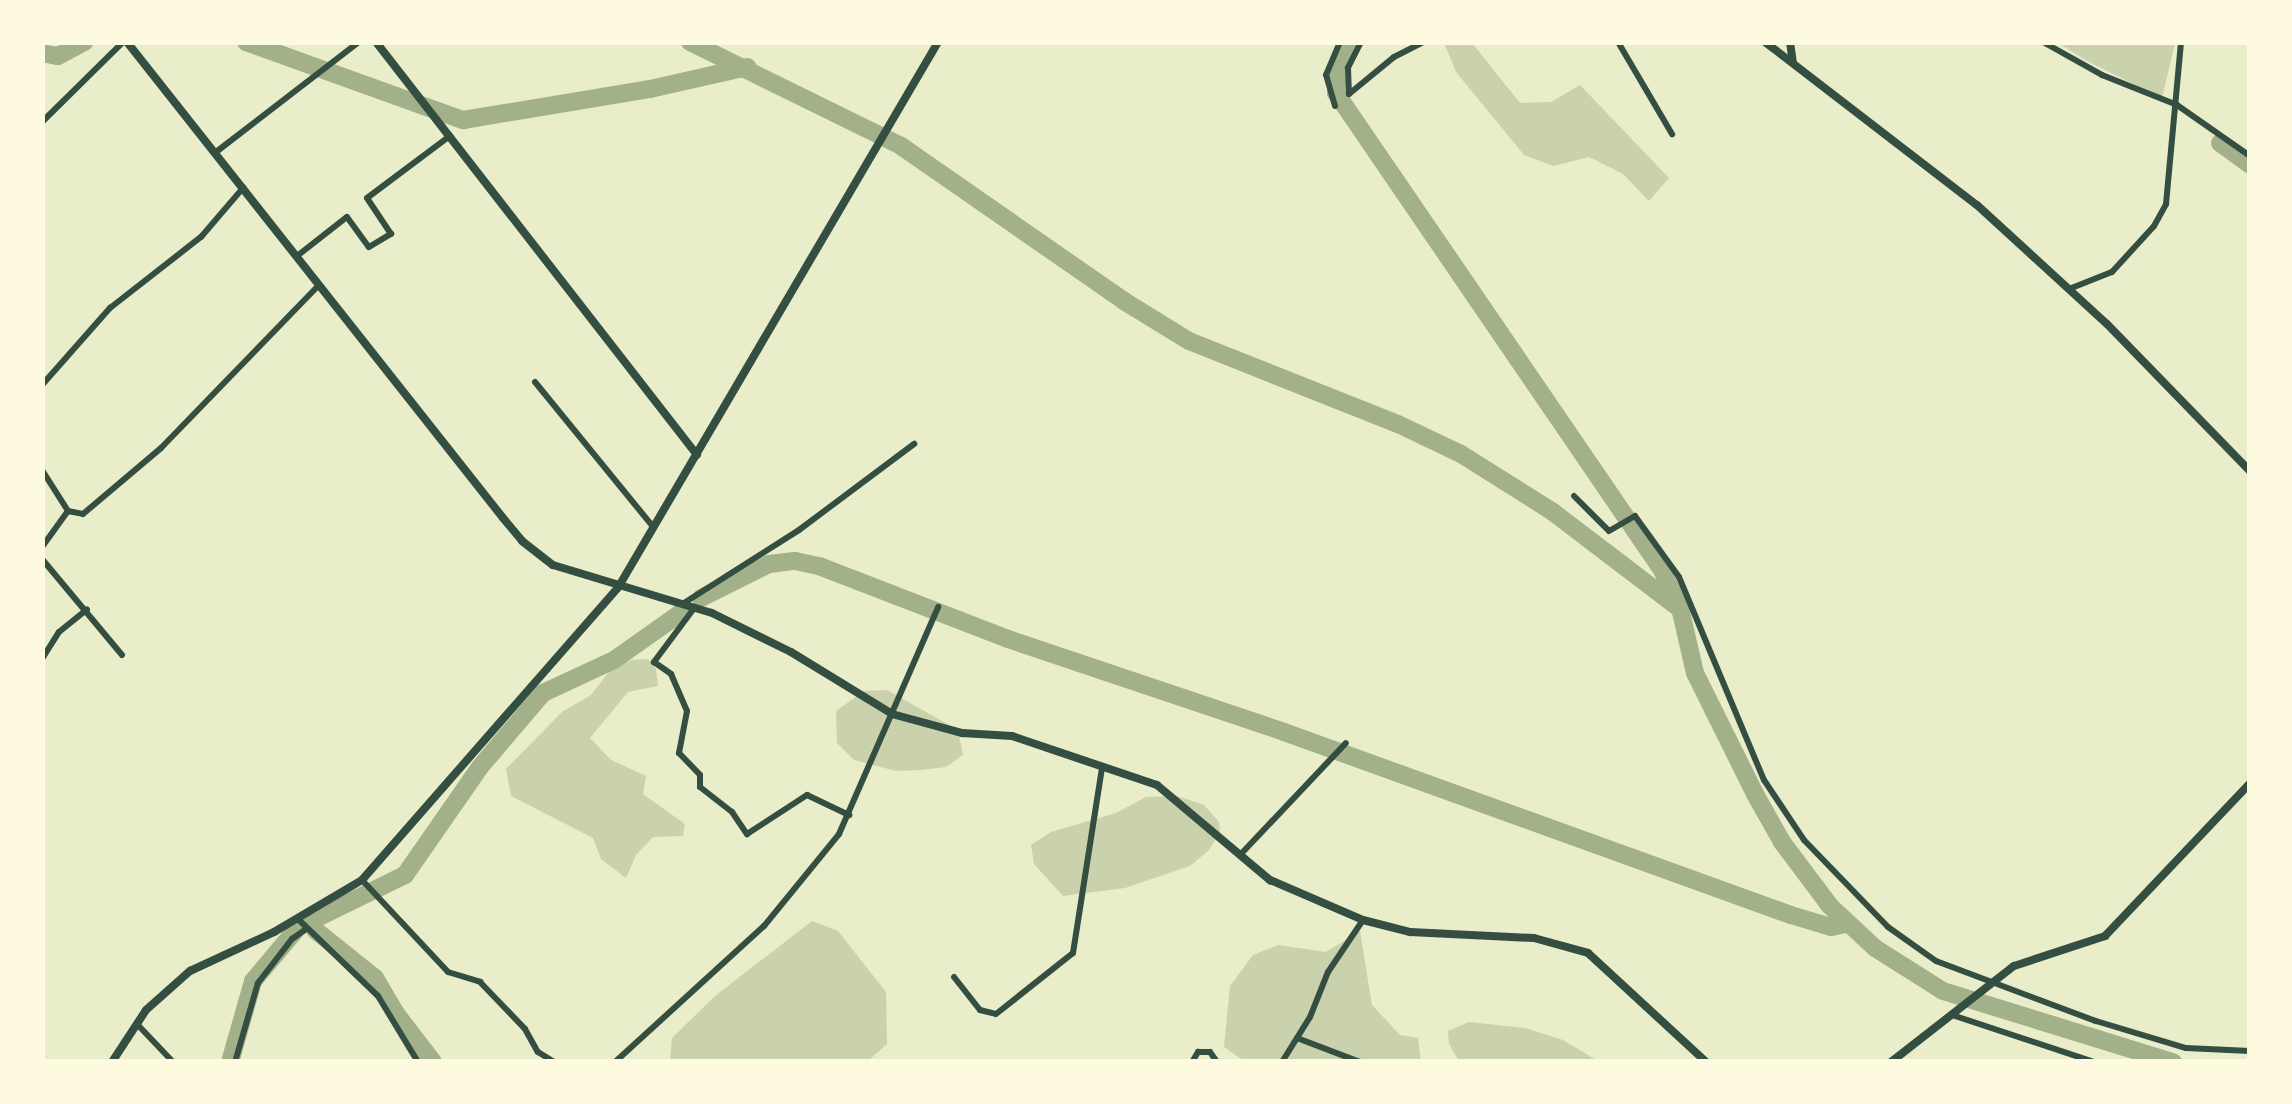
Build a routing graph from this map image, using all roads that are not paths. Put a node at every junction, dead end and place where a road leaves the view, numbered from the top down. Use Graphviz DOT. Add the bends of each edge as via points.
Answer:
graph roads {
  1 [pos="125,42"];
  2 [pos="359,42"];
  3 [pos="376,42"];
  4 [pos="938,42"];
  5 [pos="1340,42"];
  6 [pos="1361,42"];
  7 [pos="1424,42"];
  8 [pos="1618,42"];
  9 [pos="1765,42"];
  10 [pos="1790,42"];
  11 [pos="2043,42"];
  12 [pos="2182,42"];
  13 [pos="1793,63"];
  14 [pos="2177,105"];
  15 [pos="1335,106"];
  16 [pos="42,122"];
  17 [pos="1672,134"];
  18 [pos="450,136"];
  19 [pos="216,152"];
  20 [pos="2250,156"];
  21 [pos="244,187"];
  22 [pos="297,256"];
  23 [pos="319,285"];
  24 [pos="2069,290"];
  25 [pos="536,382"];
  26 [pos="42,385"];
  27 [pos="914,444"];
  28 [pos="697,455"];
  29 [pos="42,470"];
  30 [pos="2250,471"];
  31 [pos="1574,496"];
  32 [pos="68,511"];
  33 [pos="654,528"];
  34 [pos="42,547"];
  35 [pos="42,559"];
  36 [pos="619,586"];
  37 [pos="684,603"];
  38 [pos="695,607"];
  39 [pos="938,607"];
  40 [pos="87,610"];
  41 [pos="122,655"];
  42 [pos="42,659"];
  43 [pos="892,714"];
  44 [pos="1346,744"];
  45 [pos="1102,767"];
  46 [pos="2250,784"];
  47 [pos="849,814"];
  48 [pos="1240,856"];
  49 [pos="362,880"];
  50 [pos="298,919"];
  51 [pos="1362,920"];
  52 [pos="305,930"];
  53 [pos="954,978"];
  54 [pos="1991,983"];
  55 [pos="1952,1014"];
  56 [pos="136,1023"];
  57 [pos="1297,1038"];
  58 [pos="2250,1051"];
  59 [pos="114,1061"];
  60 [pos="173,1062"];
  61 [pos="235,1062"];
  62 [pos="418,1062"];
  63 [pos="554,1062"];
  64 [pos="615,1062"];
  65 [pos="1192,1062"];
  66 [pos="1217,1062"];
  67 [pos="1282,1062"];
  68 [pos="1360,1062"];
  69 [pos="1706,1062"];
  70 [pos="1891,1062"];
  71 [pos="2094,1062"];
  1 -- 16 [label="street"];
  1 -- 19 [label="main road"];
  2 -- 19 [label="street"];
  3 -- 18 [label="main road"];
  4 -- 28 [label="main road"];
  5 -- 15 [label="street" via="1326,75"];
  6 -- 7 [label="street" via="1348,68 1350,94"];
  8 -- 17 [label="street"];
  9 -- 13 [label="main road"];
  10 -- 13 [label="main road"];
  11 -- 14 [label="street"];
  12 -- 14 [label="street"];
  13 -- 24 [label="main road" via="1976,205"];
  14 -- 20 [label="street"];
  14 -- 24 [label="street" via="2170,187 2160,216 2112,272"];
  18 -- 22 [label="street" via="366,198 391,229 382,241 368,247 346,217"];
  18 -- 28 [label="main road"];
  19 -- 21 [label="main road"];
  21 -- 22 [label="main road"];
  21 -- 26 [label="street" via="201,237 110,308"];
  22 -- 23 [label="main road"];
  23 -- 32 [label="street" via="161,448 83,514"];
  23 -- 36 [label="main road" via="522,541 553,564"];
  24 -- 30 [label="main road"];
  25 -- 33 [label="street"];
  27 -- 37 [label="street" via="799,530"];
  28 -- 33 [label="main road"];
  29 -- 32 [label="street"];
  31 -- 54 [label="street" via="1609,530 1635,516 1678,577 1764,780 1804,840 1888,926 1936,962"];
  32 -- 34 [label="street"];
  33 -- 36 [label="main road"];
  35 -- 40 [label="street"];
  36 -- 37 [label="main road"];
  36 -- 49 [label="main road"];
  37 -- 38 [label="main road"];
  38 -- 43 [label="main road" via="791,652"];
  38 -- 47 [label="street" via="654,662 671,674 687,711 679,752 700,774 700,787 747,834 807,795"];
  39 -- 43 [label="street"];
  40 -- 41 [label="street"];
  40 -- 42 [label="street" via="59,632"];
  43 -- 45 [label="main road" via="962,733 1012,736"];
  43 -- 47 [label="street"];
  44 -- 48 [label="street"];
  45 -- 48 [label="main road" via="1157,785"];
  45 -- 53 [label="street" via="1073,954 996,1014 980,1010"];
  46 -- 54 [label="main road" via="2105,936 2014,966"];
  47 -- 64 [label="street" via="777,914"];
  48 -- 51 [label="main road" via="1270,880"];
  49 -- 50 [label="main road"];
  49 -- 63 [label="street" via="448,972 480,982"];
  50 -- 52 [label="street"];
  50 -- 56 [label="main road" via="202,963"];
  51 -- 57 [label="street"];
  51 -- 69 [label="main road" via="1410,932 1534,938 1588,952"];
  52 -- 61 [label="street" via="258,983"];
  52 -- 62 [label="street" via="378,996"];
  54 -- 55 [label="main road"];
  54 -- 58 [label="street" via="2175,1045"];
  55 -- 70 [label="main road"];
  55 -- 71 [label="street"];
  56 -- 59 [label="main road"];
  56 -- 60 [label="street"];
  57 -- 67 [label="street"];
  57 -- 68 [label="street"];
  65 -- 66 [label="street" via="1198,1052 1210,1052"];
}
